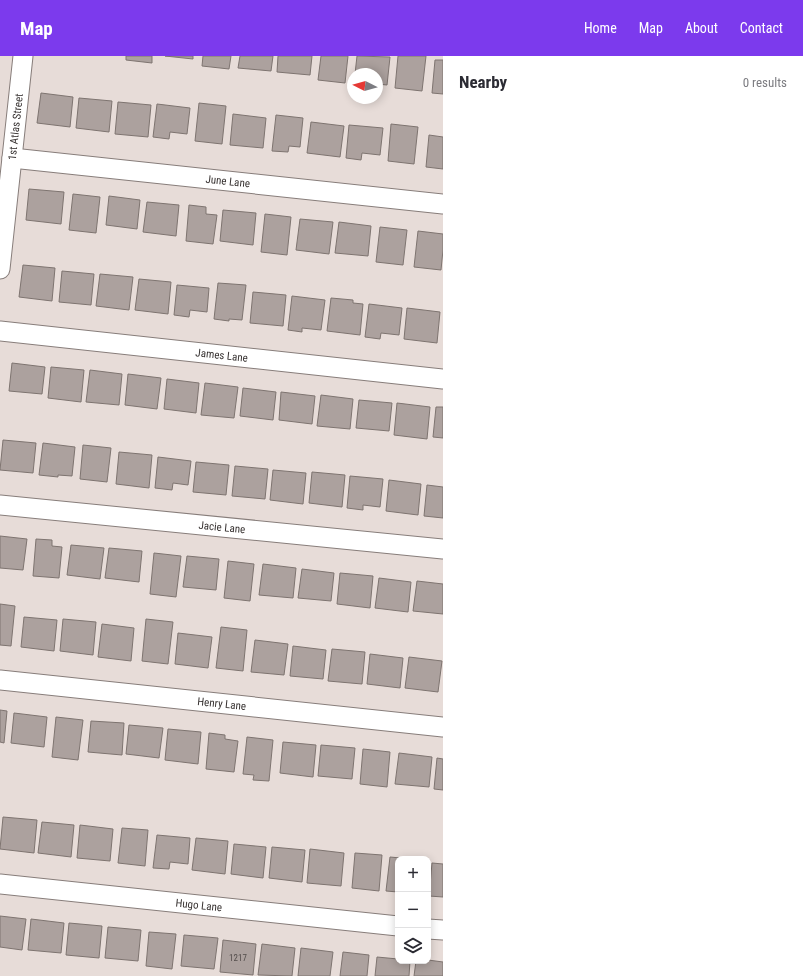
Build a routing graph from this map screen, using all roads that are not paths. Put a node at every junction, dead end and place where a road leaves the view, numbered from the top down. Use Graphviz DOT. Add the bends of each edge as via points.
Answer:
graph roads {
  1 [pos="23,56"];
  2 [pos="12,158"];
  3 [pos="443,204"];
  4 [pos="0,269"];
  5 [pos="0,331"];
  6 [pos="443,380"];
  7 [pos="0,505"];
  8 [pos="443,549"];
  9 [pos="0,680"];
  10 [pos="443,726"];
  11 [pos="0,884"];
  12 [pos="395,926"];
  13 [pos="431,929"];
  14 [pos="443,930"];
  1 -- 2 [label="street, 1st Atlas Street"];
  2 -- 3 [label="street, June Lane"];
  2 -- 4 [label="street, 1st Atlas Street"];
  5 -- 6 [label="street, James Lane"];
  7 -- 8 [label="street, Jacie Lane"];
  9 -- 10 [label="street, Henry Lane"];
  11 -- 12 [label="street, Hugo Lane"];
  13 -- 14 [label="street"];
}
